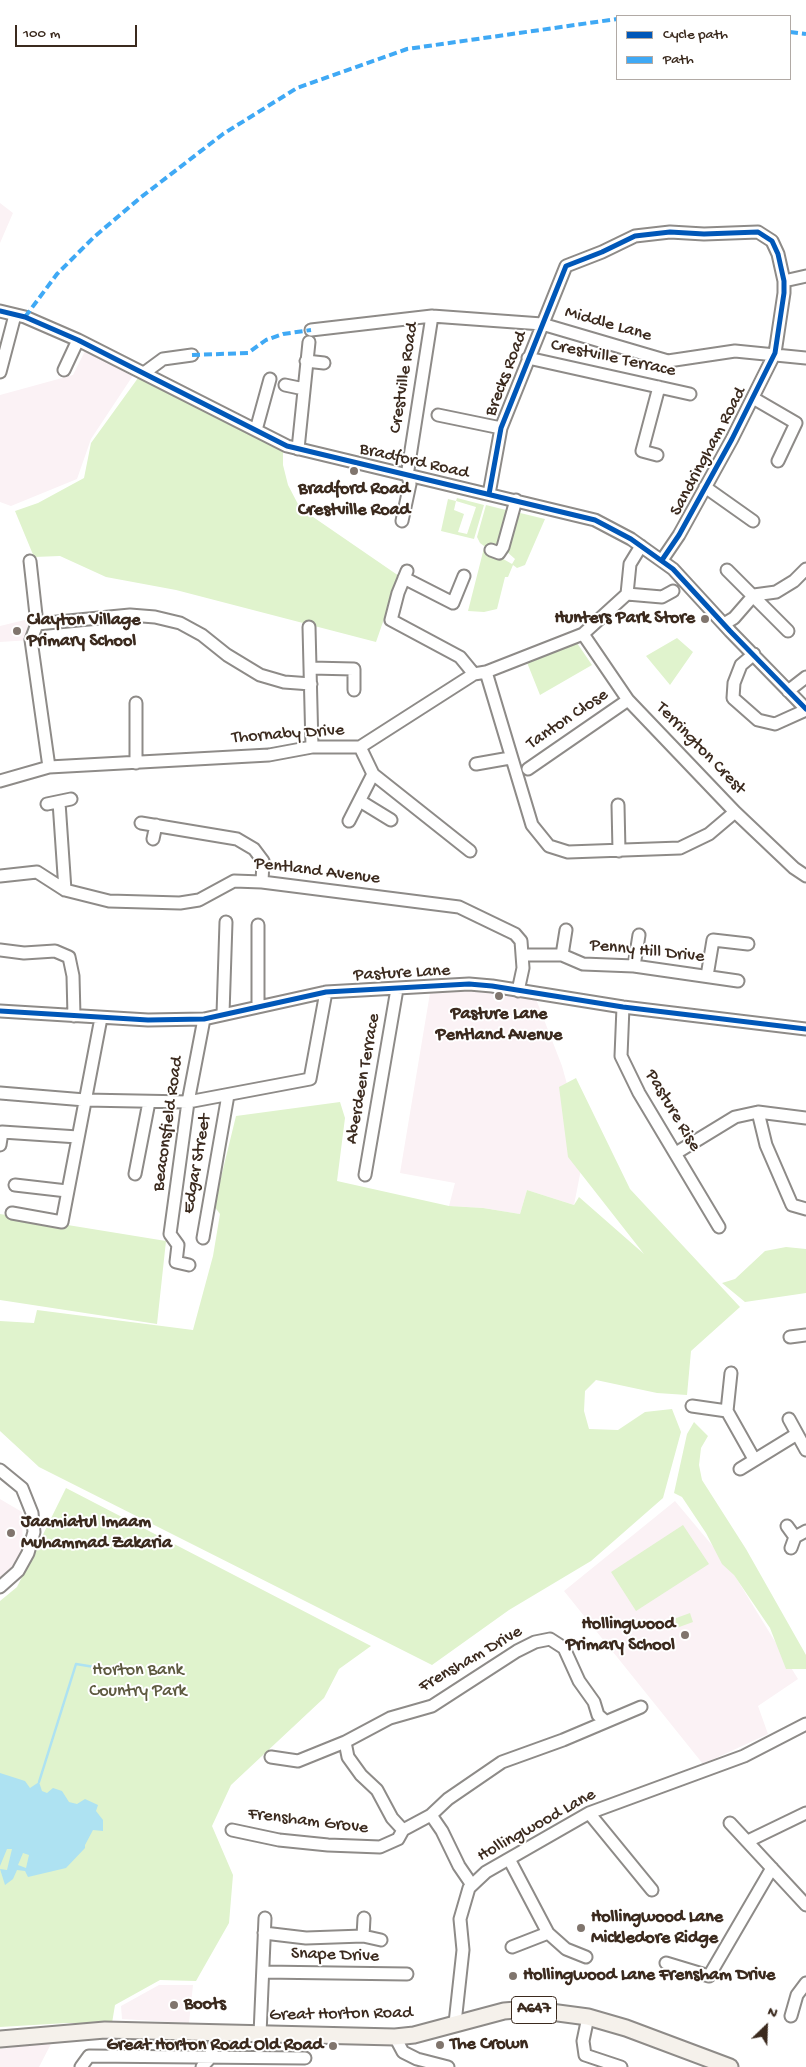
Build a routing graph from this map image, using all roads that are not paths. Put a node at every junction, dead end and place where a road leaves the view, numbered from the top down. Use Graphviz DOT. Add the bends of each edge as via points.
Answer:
graph roads {
  1 [pos="806,276"];
  2 [pos="784,281"];
  3 [pos="0,311"];
  4 [pos="15,315"];
  5 [pos="432,316"];
  6 [pos="542,324"];
  7 [pos="78,340"];
  8 [pos="775,353"];
  9 [pos="192,355"];
  10 [pos="528,358"];
  11 [pos="806,358"];
  12 [pos="306,361"];
  13 [pos="324,362"];
  14 [pos="64,370"];
  15 [pos="0,372"];
  16 [pos="144,373"];
  17 [pos="270,379"];
  18 [pos="285,385"];
  19 [pos="659,387"];
  20 [pos="304,389"];
  21 [pos="690,394"];
  22 [pos="753,398"];
  23 [pos="438,415"];
  24 [pos="501,428"];
  25 [pos="256,430"];
  26 [pos="298,449"];
  27 [pos="657,454"];
  28 [pos="778,461"];
  29 [pos="408,476"];
  30 [pos="705,487"];
  31 [pos="489,494"];
  32 [pos="516,500"];
  33 [pos="402,520"];
  34 [pos="753,521"];
  35 [pos="641,546"];
  36 [pos="499,553"];
  37 [pos="662,560"];
  38 [pos="30,561"];
  39 [pos="806,569"];
  40 [pos="727,570"];
  41 [pos="464,576"];
  42 [pos="674,591"];
  43 [pos="627,594"];
  44 [pos="754,595"];
  45 [pos="37,624"];
  46 [pos="724,624"];
  47 [pos="308,627"];
  48 [pos="788,631"];
  49 [pos="583,634"];
  50 [pos="754,654"];
  51 [pos="311,668"];
  52 [pos="480,673"];
  53 [pos="806,677"];
  54 [pos="311,684"];
  55 [pos="354,690"];
  56 [pos="788,691"];
  57 [pos="628,700"];
  58 [pos="136,703"];
  59 [pos="806,709"];
  60 [pos="312,747"];
  61 [pos="360,747"];
  62 [pos="510,758"];
  63 [pos="136,763"];
  64 [pos="476,764"];
  65 [pos="49,767"];
  66 [pos="528,769"];
  67 [pos="373,774"];
  68 [pos="0,781"];
  69 [pos="71,799"];
  70 [pos="360,800"];
  71 [pos="59,802"];
  72 [pos="47,804"];
  73 [pos="618,805"];
  74 [pos="735,812"];
  75 [pos="391,820"];
  76 [pos="349,821"];
  77 [pos="142,822"];
  78 [pos="156,825"];
  79 [pos="153,839"];
  80 [pos="470,851"];
  81 [pos="619,851"];
  82 [pos="0,876"];
  83 [pos="806,876"];
  84 [pos="262,882"];
  85 [pos="65,890"];
  86 [pos="226,922"];
  87 [pos="258,925"];
  88 [pos="566,930"];
  89 [pos="639,935"];
  90 [pos="748,944"];
  91 [pos="0,950"];
  92 [pos="562,955"];
  93 [pos="524,956"];
  94 [pos="634,966"];
  95 [pos="707,976"];
  96 [pos="738,981"];
  97 [pos="397,989"];
  98 [pos="518,991"];
  99 [pos="326,992"];
  100 [pos="258,1006"];
  101 [pos="623,1007"];
  102 [pos="0,1011"];
  103 [pos="223,1014"];
  104 [pos="74,1016"];
  105 [pos="101,1018"];
  106 [pos="204,1019"];
  107 [pos="806,1029"];
  108 [pos="0,1093"];
  109 [pos="228,1095"];
  110 [pos="85,1100"];
  111 [pos="149,1102"];
  112 [pos="188,1102"];
  113 [pos="758,1112"];
  114 [pos="806,1118"];
  115 [pos="78,1138"];
  116 [pos="0,1145"];
  117 [pos="676,1152"];
  118 [pos="135,1174"];
  119 [pos="365,1175"];
  120 [pos="15,1185"];
  121 [pos="67,1191"];
  122 [pos="806,1210"];
  123 [pos="12,1213"];
  124 [pos="719,1227"];
  125 [pos="203,1238"];
  126 [pos="188,1265"];
  127 [pos="806,1336"];
  128 [pos="790,1337"];
  129 [pos="731,1373"];
  130 [pos="692,1406"];
  131 [pos="726,1412"];
  132 [pos="789,1419"];
  133 [pos="797,1434"];
  134 [pos="806,1450"];
  135 [pos="754,1459"];
  136 [pos="740,1469"];
  137 [pos="0,1470"];
  138 [pos="787,1526"];
  139 [pos="806,1530"];
  140 [pos="0,1586"];
  141 [pos="640,1707"];
  142 [pos="605,1721"];
  143 [pos="806,1724"];
  144 [pos="345,1742"];
  145 [pos="271,1757"];
  146 [pos="588,1813"];
  147 [pos="806,1813"];
  148 [pos="431,1815"];
  149 [pos="730,1823"];
  150 [pos="232,1830"];
  151 [pos="403,1830"];
  152 [pos="748,1841"];
  153 [pos="509,1859"];
  154 [pos="772,1868"];
  155 [pos="472,1885"];
  156 [pos="652,1890"];
  157 [pos="806,1905"];
  158 [pos="265,1918"];
  159 [pos="364,1918"];
  160 [pos="264,1933"];
  161 [pos="548,1933"];
  162 [pos="363,1936"];
  163 [pos="381,1940"];
  164 [pos="512,1947"];
  165 [pos="586,1957"];
  166 [pos="666,1963"];
  167 [pos="263,1972"];
  168 [pos="407,1974"];
  169 [pos="806,1983"];
  170 [pos="791,2016"];
  171 [pos="588,2017"];
  172 [pos="455,2023"];
  173 [pos="217,2033"];
  174 [pos="260,2034"];
  175 [pos="395,2037"];
  176 [pos="0,2039"];
  177 [pos="210,2058"];
  178 [pos="305,2058"];
  179 [pos="174,2062"];
  180 [pos="285,2063"];
  181 [pos="442,2066"];
  182 [pos="82,2067"];
  183 [pos="202,2067"];
  184 [pos="621,2067"];
  185 [pos="730,2067"];
  1 -- 2 [label="street"];
  2 -- 6 [label="street, Brecks Road" via="772,241 758,232 670,232 635,236 566,266"];
  2 -- 8 [label="street, Sandringham Road"];
  3 -- 4 [label="street, Bradford Road"];
  4 -- 7 [label="street, Bradford Road"];
  4 -- 15 [label="street"];
  5 -- 6 [label="street, Middle Lane"];
  5 -- 12 [label="street, Middle Lane" via="310,336"];
  5 -- 29 [label="street, Crestville Road"];
  6 -- 8 [label="street, Middle Lane" via="668,361 735,351"];
  6 -- 10 [label="street, Brecks Road"];
  7 -- 14 [label="street"];
  7 -- 16 [label="street, Bradford Road"];
  8 -- 11 [label="street, Middle Lane"];
  8 -- 22 [label="street, Sandringham Road"];
  9 -- 16 [label="street" via="163,360"];
  10 -- 19 [label="street, Crestville Terrace"];
  10 -- 24 [label="street, Brecks Road"];
  12 -- 13 [label="street"];
  12 -- 20 [label="street"];
  16 -- 25 [label="street, Bradford Road"];
  17 -- 25 [label="street"];
  18 -- 20 [label="street"];
  19 -- 21 [label="street, Crestville Terrace"];
  19 -- 27 [label="street" via="642,450"];
  20 -- 26 [label="street"];
  22 -- 28 [label="street" via="796,423"];
  22 -- 30 [label="street, Sandringham Road"];
  23 -- 24 [label="street"];
  24 -- 31 [label="street, Brecks Road"];
  25 -- 26 [label="street, Bradford Road"];
  26 -- 29 [label="street, Bradford Road"];
  29 -- 31 [label="street, Bradford Road"];
  29 -- 33 [label="street, Bradford Road" via="410,484"];
  30 -- 34 [label="street"];
  30 -- 37 [label="street, Sandringham Road"];
  31 -- 32 [label="street, Bradford Road"];
  32 -- 35 [label="street, Bradford Road" via="595,520"];
  32 -- 36 [label="street"];
  35 -- 37 [label="street, Bradford Road"];
  35 -- 43 [label="street" via="630,564"];
  37 -- 46 [label="street, Bradford Road"];
  38 -- 45 [label="street"];
  39 -- 44 [label="street" via="776,592"];
  40 -- 44 [label="street"];
  41 -- 52 [label="street" via="453,604 406,575 391,620 460,657"];
  42 -- 43 [label="street" via="662,597"];
  43 -- 49 [label="street, Thornaby Drive"];
  44 -- 46 [label="street" via="734,618"];
  44 -- 48 [label="street"];
  45 -- 54 [label="street" via="130,615 155,617 202,635 260,675 284,682"];
  45 -- 65 [label="street" via="31,640"];
  46 -- 50 [label="street, Bradford Road"];
  47 -- 51 [label="street"];
  49 -- 52 [label="street, Thornaby Drive"];
  49 -- 57 [label="street, Terrington Crest"];
  50 -- 56 [label="street, Bradford Road"];
  50 -- 59 [label="street, Bradford Road" via="741,665 734,683 733,698 758,720 775,724"];
  51 -- 54 [label="street"];
  51 -- 55 [label="street" via="354,669"];
  52 -- 61 [label="street, Thornaby Drive"];
  52 -- 62 [label="street"];
  53 -- 56 [label="street"];
  54 -- 60 [label="street"];
  56 -- 59 [label="street, Bradford Road"];
  57 -- 66 [label="street, Tanton Close"];
  57 -- 74 [label="street, Terrington Crest"];
  58 -- 63 [label="street"];
  60 -- 61 [label="street, Thornaby Drive"];
  60 -- 63 [label="street, Thornaby Drive" via="269,755"];
  61 -- 67 [label="street"];
  62 -- 64 [label="street"];
  62 -- 81 [label="street" via="532,825 549,846 568,852"];
  63 -- 65 [label="street, Thornaby Drive"];
  65 -- 68 [label="street, Thornaby Drive"];
  67 -- 70 [label="street"];
  67 -- 80 [label="street"];
  69 -- 71 [label="street"];
  70 -- 75 [label="street"];
  70 -- 76 [label="street"];
  71 -- 72 [label="street"];
  71 -- 85 [label="street"];
  73 -- 81 [label="street"];
  74 -- 81 [label="street" via="708,834 680,848"];
  74 -- 83 [label="street, Terrington Crest"];
  77 -- 78 [label="street"];
  78 -- 79 [label="street"];
  78 -- 84 [label="street" via="237,839 254,849 263,861"];
  82 -- 85 [label="street, Pentland Avenue" via="38,872"];
  84 -- 85 [label="street, Pentland Avenue" via="234,881 200,900 180,903 109,901"];
  84 -- 93 [label="street, Pentland Avenue" via="459,907 515,934 521,941"];
  86 -- 103 [label="street"];
  87 -- 100 [label="street"];
  88 -- 92 [label="street"];
  89 -- 94 [label="street"];
  90 -- 95 [label="street" via="713,940"];
  91 -- 104 [label="street" via="24,953 55,951 69,957"];
  92 -- 93 [label="street, Penny Hill Drive"];
  92 -- 94 [label="street, Penny Hill Drive" via="582,964"];
  93 -- 98 [label="street"];
  94 -- 95 [label="street, Penny Hill Drive"];
  95 -- 96 [label="street, Penny Hill Drive"];
  97 -- 98 [label="street, Pasture Lane" via="469,984"];
  97 -- 99 [label="street, Pasture Lane"];
  97 -- 119 [label="street, Aberdeen Terrace"];
  98 -- 101 [label="street, Pasture Lane"];
  99 -- 100 [label="street, Pasture Lane"];
  99 -- 109 [label="street" via="310,1079"];
  100 -- 103 [label="street, Pasture Lane"];
  101 -- 107 [label="street, Pasture Lane"];
  101 -- 117 [label="street, Pasture Rise" via="621,1056 639,1093"];
  102 -- 104 [label="street, Pasture Lane"];
  103 -- 106 [label="street, Pasture Lane"];
  104 -- 105 [label="street, Pasture Lane"];
  105 -- 106 [label="street, Pasture Lane"];
  105 -- 110 [label="street"];
  106 -- 112 [label="street, Beaconsfield Road"];
  108 -- 110 [label="street"];
  109 -- 112 [label="street"];
  109 -- 125 [label="street, Edgar Street"];
  110 -- 111 [label="street"];
  110 -- 115 [label="street"];
  111 -- 112 [label="street"];
  111 -- 118 [label="street"];
  112 -- 126 [label="street, Beaconsfield Road" via="170,1234 178,1244 176,1262"];
  113 -- 114 [label="street"];
  113 -- 117 [label="street" via="735,1117"];
  113 -- 122 [label="street" via="766,1145 792,1205"];
  115 -- 116 [label="street" via="2,1132"];
  115 -- 121 [label="street"];
  117 -- 124 [label="street, Pasture Rise"];
  120 -- 121 [label="street"];
  121 -- 123 [label="street" via="62,1222"];
  127 -- 128 [label="street"];
  129 -- 131 [label="street"];
  130 -- 131 [label="street"];
  131 -- 135 [label="street"];
  132 -- 133 [label="street"];
  133 -- 134 [label="street"];
  133 -- 135 [label="street"];
  135 -- 136 [label="street"];
  137 -- 140 [label="street" via="22,1488 32,1513 34,1532 18,1571"];
  138 -- 139 [label="street" via="793,1542"];
  141 -- 142 [label="street"];
  142 -- 144 [label="street, Frensham Drive" via="598,1715 564,1648 550,1639 517,1651 432,1706 390,1718"];
  142 -- 148 [label="street" via="502,1762 479,1776"];
  143 -- 146 [label="street, Hollingwood Lane" via="744,1756"];
  144 -- 145 [label="street" via="298,1761"];
  144 -- 151 [label="street, Frensham Grove" via="348,1757 361,1776 377,1790 392,1818"];
  146 -- 153 [label="street, Hollingwood Lane"];
  146 -- 156 [label="street"];
  147 -- 152 [label="street"];
  148 -- 151 [label="street, Frensham Grove"];
  148 -- 155 [label="street"];
  149 -- 152 [label="street"];
  150 -- 151 [label="street, Frensham Grove" via="279,1840 352,1847 380,1847 398,1839"];
  152 -- 154 [label="street"];
  153 -- 155 [label="street, Hollingwood Lane" via="486,1872"];
  153 -- 161 [label="street"];
  154 -- 157 [label="street"];
  154 -- 166 [label="street" via="709,1976"];
  155 -- 172 [label="street, Hollingwood Lane" via="460,1919 463,1950"];
  158 -- 160 [label="street"];
  159 -- 162 [label="street, Snape Drive"];
  160 -- 162 [label="street, Snape Drive" via="306,1938"];
  160 -- 167 [label="street"];
  161 -- 164 [label="street"];
  161 -- 165 [label="street" via="566,1949"];
  162 -- 163 [label="street, Snape Drive"];
  167 -- 168 [label="street, Snape Drive"];
  167 -- 174 [label="street"];
  169 -- 170 [label="street" via="797,1995"];
  171 -- 172 [label="main road, Great Horton Road / A647" via="528,2009 504,2011"];
  171 -- 184 [label="street" via="583,2041 586,2055"];
  171 -- 185 [label="main road, Great Horton Road / A647"];
  172 -- 175 [label="main road, Great Horton Road / A647"];
  173 -- 174 [label="main road, Great Horton Road / A647"];
  173 -- 176 [label="main road, Great Horton Road / A647" via="105,2030"];
  173 -- 177 [label="street"];
  174 -- 175 [label="main road, Great Horton Road / A647"];
  175 -- 181 [label="street" via="403,2052"];
  177 -- 179 [label="street"];
  177 -- 180 [label="street"];
  177 -- 183 [label="street"];
  178 -- 180 [label="street"];
  179 -- 182 [label="street" via="89,2056"];
}
